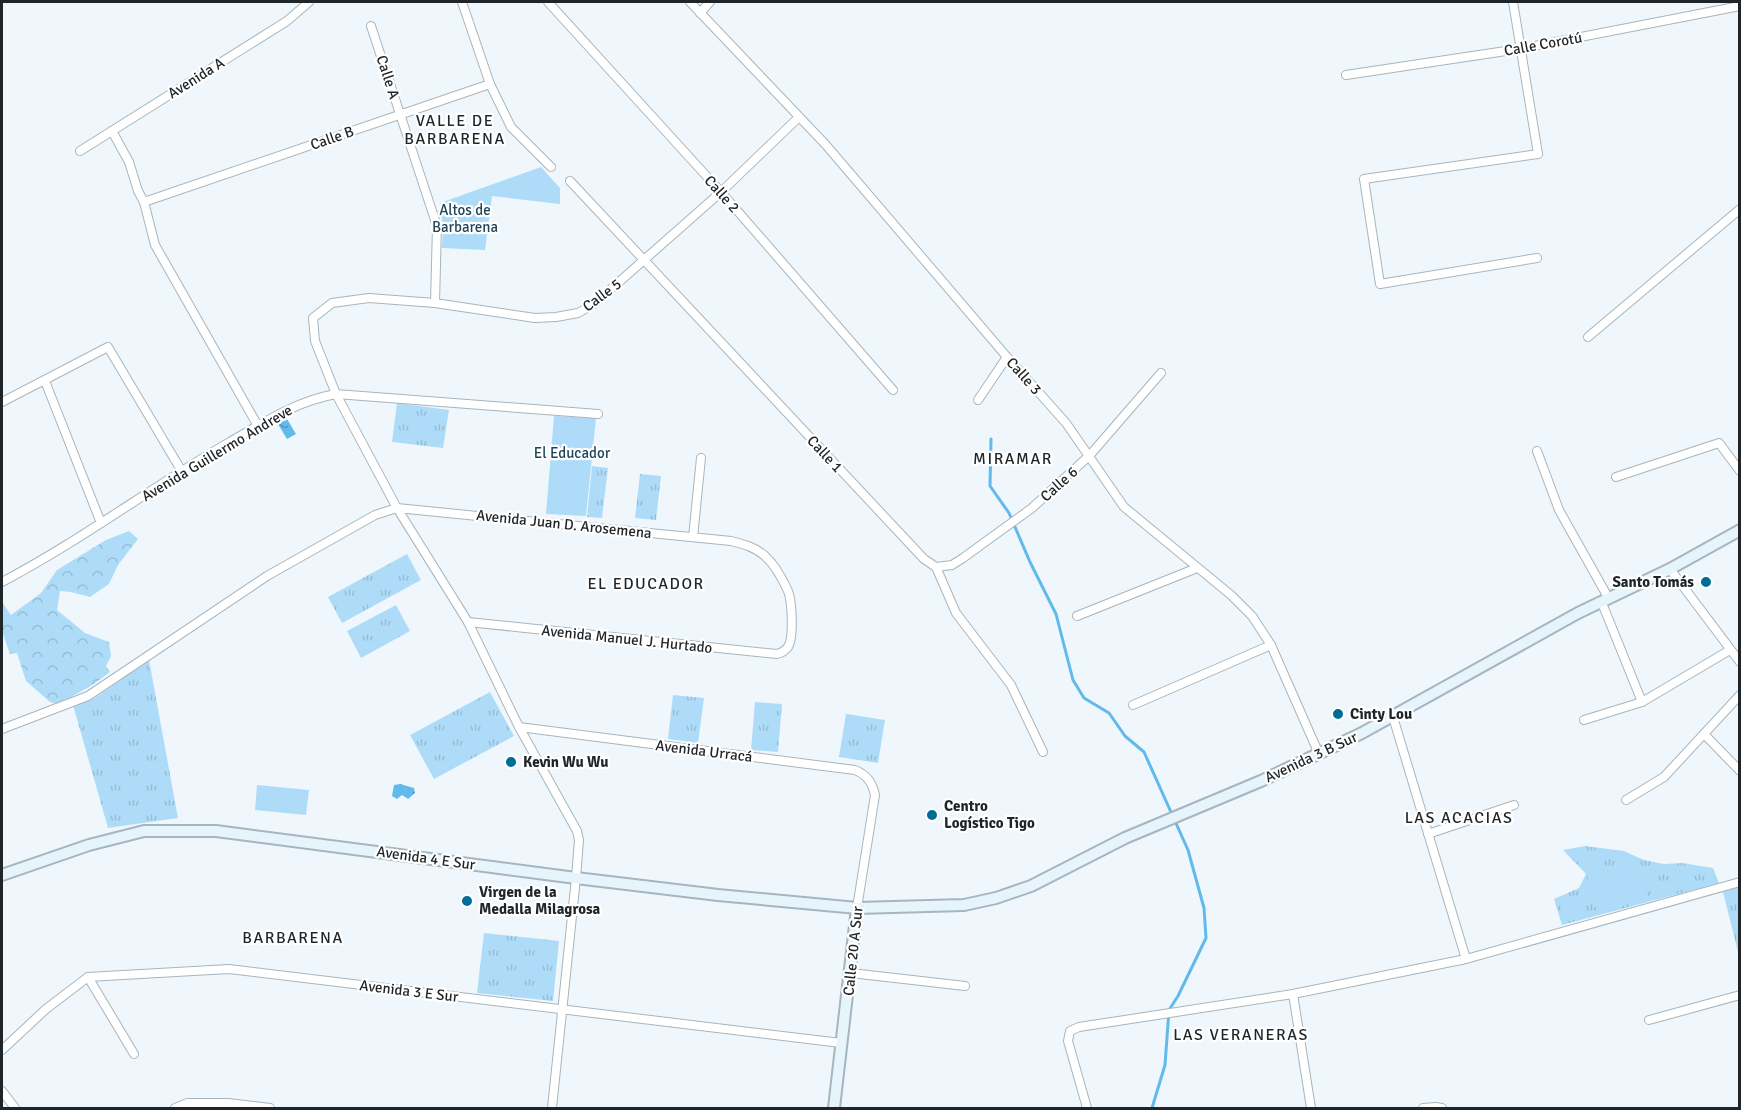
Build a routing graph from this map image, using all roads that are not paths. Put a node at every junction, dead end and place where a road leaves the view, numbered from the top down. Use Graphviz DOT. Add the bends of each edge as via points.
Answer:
graph roads {
  1 [pos="309,2"];
  2 [pos="462,2"];
  3 [pos="548,2"];
  4 [pos="690,2"];
  5 [pos="710,2"];
  6 [pos="1513,2"];
  7 [pos="1740,6"];
  8 [pos="700,13"];
  9 [pos="371,26"];
  10 [pos="1519,49"];
  11 [pos="1346,75"];
  12 [pos="490,84"];
  13 [pos="401,115"];
  14 [pos="800,117"];
  15 [pos="112,130"];
  16 [pos="80,151"];
  17 [pos="551,167"];
  18 [pos="570,181"];
  19 [pos="721,192"];
  20 [pos="144,202"];
  21 [pos="1740,210"];
  22 [pos="1537,258"];
  23 [pos="643,259"];
  24 [pos="435,303"];
  25 [pos="1588,337"];
  26 [pos="1006,357"];
  27 [pos="1161,373"];
  28 [pos="45,381"];
  29 [pos="892,390"];
  30 [pos="336,394"];
  31 [pos="978,400"];
  32 [pos="2,402"];
  33 [pos="598,414"];
  34 [pos="258,426"];
  35 [pos="1537,451"];
  36 [pos="1090,455"];
  37 [pos="700,458"];
  38 [pos="181,470"];
  39 [pos="1740,471"];
  40 [pos="1616,477"];
  41 [pos="397,508"];
  42 [pos="101,523"];
  43 [pos="1740,530"];
  44 [pos="693,537"];
  45 [pos="936,567"];
  46 [pos="1197,568"];
  47 [pos="1670,569"];
  48 [pos="2,582"];
  49 [pos="1605,601"];
  50 [pos="1077,616"];
  51 [pos="468,622"];
  52 [pos="1271,645"];
  53 [pos="785,650"];
  54 [pos="1730,650"];
  55 [pos="1740,662"];
  56 [pos="1740,695"];
  57 [pos="1642,702"];
  58 [pos="1133,705"];
  59 [pos="1393,717"];
  60 [pos="1584,720"];
  61 [pos="519,727"];
  62 [pos="2,729"];
  63 [pos="1704,734"];
  64 [pos="1043,752"];
  65 [pos="1319,754"];
  66 [pos="1740,771"];
  67 [pos="874,795"];
  68 [pos="1626,800"];
  69 [pos="1514,805"];
  70 [pos="1428,834"];
  71 [pos="2,875"];
  72 [pos="576,878"];
  73 [pos="1740,882"];
  74 [pos="857,908"];
  75 [pos="1466,959"];
  76 [pos="851,974"];
  77 [pos="88,977"];
  78 [pos="965,986"];
  79 [pos="1293,994"];
  80 [pos="1740,994"];
  81 [pos="563,1010"];
  82 [pos="1649,1020"];
  83 [pos="842,1043"];
  84 [pos="2,1050"];
  85 [pos="134,1054"];
  86 [pos="2,1091"];
  87 [pos="15,1108"];
  88 [pos="174,1108"];
  89 [pos="270,1108"];
  90 [pos="552,1108"];
  91 [pos="834,1108"];
  92 [pos="1087,1108"];
  93 [pos="1311,1108"];
  94 [pos="1422,1108"];
  95 [pos="1442,1108"];
  1 -- 15 [label="street, Avenida A" via="288,21"];
  2 -- 12 [label="street"];
  3 -- 19 [label="street, Calle 2"];
  4 -- 8 [label="street, Calle 3"];
  5 -- 8 [label="street"];
  6 -- 10 [label="street"];
  7 -- 10 [label="street, Calle Corotú"];
  8 -- 14 [label="street, Calle 3"];
  9 -- 13 [label="street, Calle A"];
  10 -- 11 [label="street, Calle Corotú"];
  10 -- 22 [label="street" via="1538,154 1364,179 1380,284"];
  12 -- 13 [label="street, Calle B"];
  12 -- 17 [label="street" via="511,127"];
  13 -- 20 [label="street, Calle B"];
  13 -- 24 [label="street, Calle A" via="437,226"];
  14 -- 19 [label="street, Calle 5"];
  14 -- 26 [label="street, Calle 3"];
  15 -- 16 [label="street, Avenida A"];
  15 -- 20 [label="street"];
  18 -- 23 [label="street, Calle 1"];
  19 -- 23 [label="street, Calle 5"];
  19 -- 29 [label="street, Calle 2"];
  20 -- 34 [label="street" via="155,245"];
  21 -- 25 [label="street"];
  23 -- 24 [label="street, Calle 5" via="594,304 556,317 535,318"];
  23 -- 45 [label="street, Calle 1" via="924,559"];
  24 -- 30 [label="street, Calle 5" via="369,298 332,303 313,318 315,341"];
  26 -- 31 [label="street"];
  26 -- 36 [label="street, Calle 3"];
  27 -- 36 [label="street, Calle 6"];
  28 -- 32 [label="street"];
  28 -- 38 [label="street" via="108,347"];
  28 -- 42 [label="street"];
  30 -- 33 [label="street, Avenida Guillermo Andreve"];
  30 -- 34 [label="street, Avenida Guillermo Andreve" via="314,398"];
  30 -- 41 [label="street"];
  34 -- 38 [label="street, Avenida Guillermo Andreve"];
  35 -- 49 [label="street" via="1559,510"];
  36 -- 45 [label="street, Calle 6" via="1020,517 952,565"];
  36 -- 46 [label="street, Calle 3" via="1124,507"];
  37 -- 44 [label="street"];
  38 -- 42 [label="street, Avenida Guillermo Andreve"];
  39 -- 40 [label="street" via="1719,443"];
  41 -- 44 [label="street, Avenida Juan D. Arosemena"];
  41 -- 51 [label="street"];
  41 -- 62 [label="street" via="375,515 267,576 88,696"];
  42 -- 48 [label="street, Avenida Guillermo Andreve"];
  43 -- 47 [label="street, Avenida 3 B Sur"];
  44 -- 53 [label="street, Avenida Juan D. Arosemena" via="750,546 765,556 792,605 790,642"];
  45 -- 64 [label="street, Calle 1" via="956,613 1011,685"];
  46 -- 50 [label="street"];
  46 -- 52 [label="street, Calle 3" via="1252,616"];
  47 -- 49 [label="street, Avenida 3 B Sur"];
  47 -- 54 [label="street"];
  49 -- 57 [label="street"];
  49 -- 59 [label="street, Avenida 3 B Sur"];
  51 -- 53 [label="street, Avenida Manuel J. Hurtado" via="772,654"];
  51 -- 61 [label="street"];
  52 -- 58 [label="street"];
  52 -- 65 [label="street, Calle 3"];
  54 -- 55 [label="street"];
  54 -- 57 [label="street"];
  56 -- 63 [label="street"];
  57 -- 60 [label="street"];
  59 -- 65 [label="street, Avenida 3 B Sur"];
  59 -- 70 [label="street"];
  61 -- 67 [label="street, Avenida Urracá" via="855,770 869,779"];
  61 -- 72 [label="street" via="577,831"];
  63 -- 66 [label="street"];
  63 -- 68 [label="street" via="1664,777"];
  65 -- 74 [label="street, Avenida 3 B Sur" via="1115,843 1031,886 996,898 964,906"];
  67 -- 74 [label="street, Calle 20 A Sur"];
  69 -- 70 [label="street"];
  70 -- 75 [label="street"];
  71 -- 72 [label="street, Avenida 4 E Sur" via="88,845 144,831 238,833"];
  72 -- 74 [label="street, Avenida 4 E Sur"];
  72 -- 81 [label="street"];
  73 -- 75 [label="street"];
  74 -- 76 [label="street, Calle 20 A Sur"];
  75 -- 79 [label="street"];
  76 -- 78 [label="street"];
  76 -- 83 [label="street, Calle 20 A Sur"];
  77 -- 81 [label="street, Avenida 3 E Sur" via="229,969"];
  77 -- 84 [label="street"];
  77 -- 85 [label="street"];
  79 -- 92 [label="street" via="1079,1026 1070,1031 1068,1041"];
  79 -- 93 [label="street"];
  80 -- 82 [label="street"];
  81 -- 83 [label="street, Avenida 3 E Sur"];
  81 -- 90 [label="street"];
  83 -- 91 [label="street, Calle 20 A Sur"];
  86 -- 87 [label="street"];
  88 -- 89 [label="street" via="187,1102"];
  94 -- 95 [label="street"];
}
